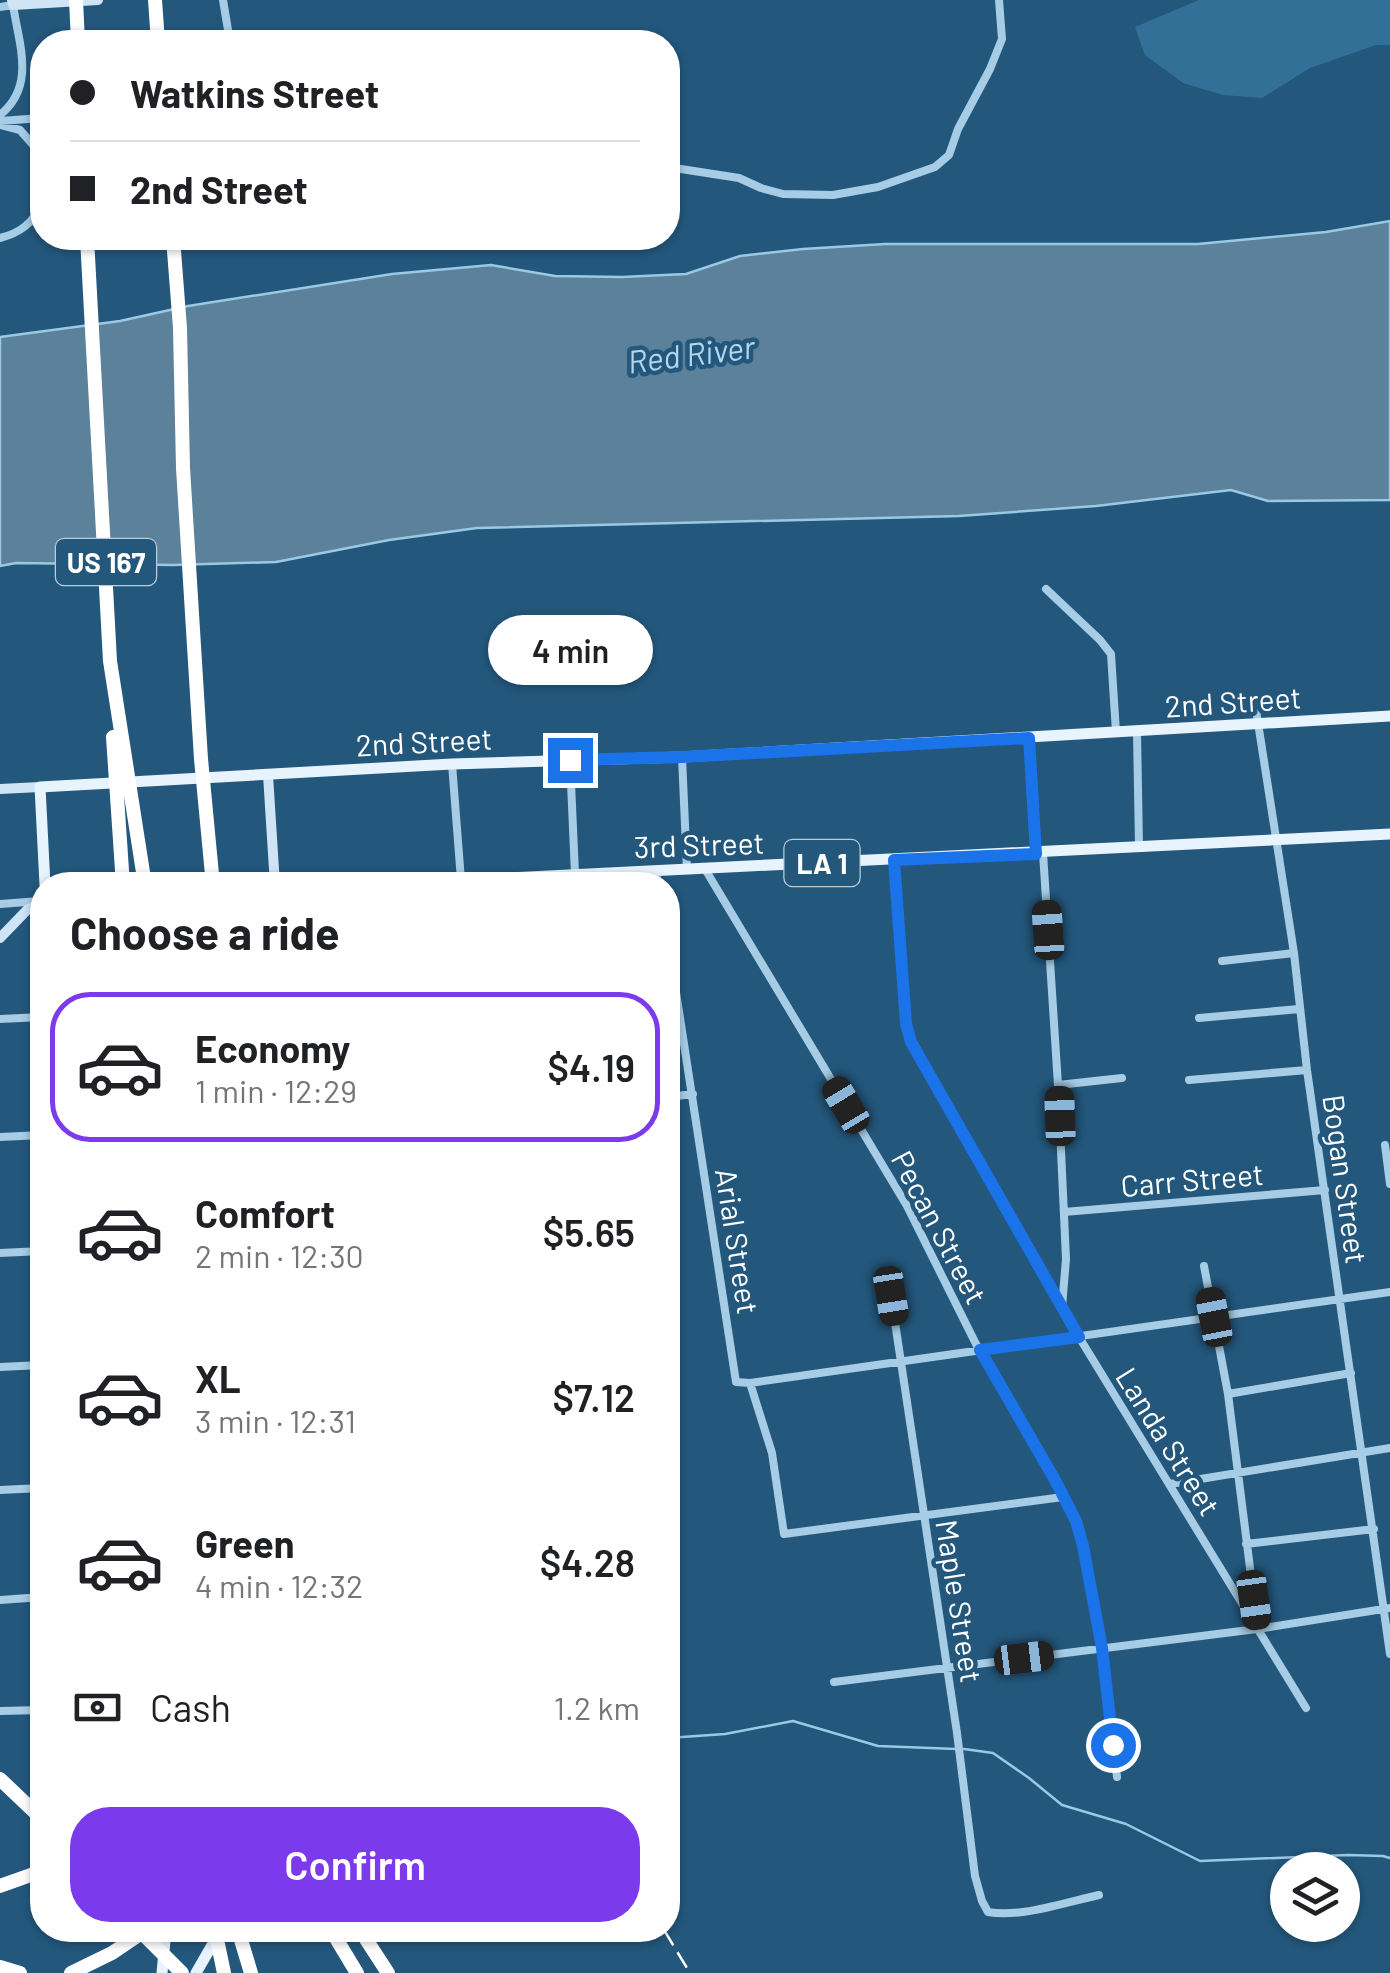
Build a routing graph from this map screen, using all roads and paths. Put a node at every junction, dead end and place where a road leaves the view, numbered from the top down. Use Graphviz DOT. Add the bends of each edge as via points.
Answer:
graph roads {
  1 [pos="76,0"];
  2 [pos="98,0"];
  3 [pos="155,0"];
  4 [pos="223,0"];
  5 [pos="999,0"];
  6 [pos="12,2"];
  7 [pos="0,7"];
  8 [pos="77,30"];
  9 [pos="157,30"];
  10 [pos="228,30"];
  11 [pos="30,119"];
  12 [pos="0,121"];
  13 [pos="30,141"];
  14 [pos="680,169"];
  15 [pos="30,223"];
  16 [pos="0,238"];
  17 [pos="88,250"];
  18 [pos="174,250"];
  19 [pos="1046,589"];
  20 [pos="110,661"];
  21 [pos="1390,716"];
  22 [pos="1256,717"];
  23 [pos="1137,732"];
  24 [pos="1116,734"];
  25 [pos="1029,738"];
  26 [pos="682,757"];
  27 [pos="200,759"];
  28 [pos="570,760"];
  29 [pos="452,764"];
  30 [pos="268,775"];
  31 [pos="40,787"];
  32 [pos="0,789"];
  33 [pos="1390,834"];
  34 [pos="1274,840"];
  35 [pos="1139,846"];
  36 [pos="1039,853"];
  37 [pos="894,860"];
  38 [pos="704,869"];
  39 [pos="687,870"];
  40 [pos="656,871"];
  41 [pos="44,872"];
  42 [pos="121,872"];
  43 [pos="143,872"];
  44 [pos="212,872"];
  45 [pos="221,872"];
  46 [pos="274,872"];
  47 [pos="460,872"];
  48 [pos="575,872"];
  49 [pos="629,872"];
  50 [pos="30,903"];
  51 [pos="0,904"];
  52 [pos="30,908"];
  53 [pos="0,938"];
  54 [pos="1294,953"];
  55 [pos="1222,961"];
  56 [pos="1299,1009"];
  57 [pos="680,1014"];
  58 [pos="30,1018"];
  59 [pos="1200,1018"];
  60 [pos="0,1019"];
  61 [pos="1307,1070"];
  62 [pos="1122,1078"];
  63 [pos="1189,1080"];
  64 [pos="1058,1085"];
  65 [pos="693,1094"];
  66 [pos="680,1096"];
  67 [pos="30,1136"];
  68 [pos="0,1137"];
  69 [pos="1385,1145"];
  70 [pos="1390,1184"];
  71 [pos="1324,1190"];
  72 [pos="1064,1212"];
  73 [pos="30,1252"];
  74 [pos="0,1254"];
  75 [pos="1204,1266"];
  76 [pos="1390,1292"];
  77 [pos="891,1296"];
  78 [pos="1340,1299"];
  79 [pos="1062,1307"];
  80 [pos="1214,1317"];
  81 [pos="1079,1337"];
  82 [pos="980,1350"];
  83 [pos="901,1362"];
  84 [pos="30,1365"];
  85 [pos="0,1367"];
  86 [pos="1351,1373"];
  87 [pos="750,1383"];
  88 [pos="1228,1394"];
  89 [pos="1390,1448"];
  90 [pos="1363,1453"];
  91 [pos="1239,1474"];
  92 [pos="1170,1484"];
  93 [pos="30,1489"];
  94 [pos="0,1490"];
  95 [pos="1063,1497"];
  96 [pos="924,1515"];
  97 [pos="1374,1529"];
  98 [pos="1246,1544"];
  99 [pos="30,1598"];
  100 [pos="0,1600"];
  101 [pos="1387,1608"];
  102 [pos="1258,1628"];
  103 [pos="1102,1648"];
  104 [pos="1390,1654"];
  105 [pos="947,1668"];
  106 [pos="834,1682"];
  107 [pos="1306,1708"];
  108 [pos="30,1710"];
  109 [pos="0,1711"];
  110 [pos="1117,1777"];
  111 [pos="0,1779"];
  112 [pos="30,1808"];
  113 [pos="30,1875"];
  114 [pos="0,1886"];
  115 [pos="1099,1895"];
  116 [pos="127,1942"];
  117 [pos="153,1942"];
  118 [pos="165,1942"];
  119 [pos="212,1942"];
  120 [pos="220,1942"];
  121 [pos="242,1942"];
  122 [pos="338,1942"];
  123 [pos="368,1942"];
  124 [pos="0,1967"];
  125 [pos="20,1973"];
  126 [pos="71,1973"];
  127 [pos="162,1973"];
  128 [pos="182,1973"];
  129 [pos="196,1973"];
  130 [pos="224,1973"];
  131 [pos="251,1973"];
  132 [pos="357,1973"];
  133 [pos="388,1973"];
  1 -- 8 [label="highway, bridge"];
  2 -- 6 [label="main road"];
  3 -- 9 [label="highway"];
  4 -- 10 [label="street"];
  5 -- 14 [label="street" via="1002,39 949,154 935,166 833,195 784,194"];
  6 -- 7 [label="street"];
  6 -- 12 [label="street" via="22,83"];
  11 -- 12 [label="street"];
  12 -- 13 [label="street"];
  15 -- 16 [label="street"];
  17 -- 20 [label="highway, US 167, bridge"];
  18 -- 27 [label="highway, US 167, bridge"];
  19 -- 24 [label="street" via="1111,654"];
  20 -- 42 [label="highway, bridge"];
  20 -- 43 [label="highway, US 167, bridge"];
  21 -- 22 [label="main road, 2nd Street"];
  22 -- 23 [label="main road, 2nd Street"];
  22 -- 34 [label="street, Bogan Street"];
  23 -- 24 [label="main road, 2nd Street"];
  23 -- 35 [label="street"];
  24 -- 25 [label="main road, 2nd Street"];
  25 -- 26 [label="main road, 2nd Street"];
  25 -- 36 [label="street"];
  26 -- 28 [label="main road, 2nd Street"];
  26 -- 39 [label="street"];
  27 -- 44 [label="highway, US 167, bridge"];
  27 -- 45 [label="highway, bridge"];
  28 -- 29 [label="main road, 2nd Street"];
  28 -- 48 [label="street"];
  29 -- 30 [label="main road, 2nd Street"];
  29 -- 47 [label="street"];
  30 -- 31 [label="main road, 2nd Street"];
  30 -- 46 [label="main road"];
  31 -- 32 [label="main road, 2nd Street"];
  31 -- 41 [label="main road"];
  33 -- 34 [label="main road, 3rd Street / LA 1"];
  34 -- 35 [label="main road, 3rd Street / LA 1"];
  34 -- 54 [label="street, Bogan Street"];
  35 -- 36 [label="main road, 3rd Street / LA 1"];
  36 -- 37 [label="main road, 3rd Street / LA 1"];
  36 -- 64 [label="street"];
  37 -- 38 [label="main road, 3rd Street / LA 1"];
  37 -- 79 [label="street, Landa Street" via="911,1042"];
  38 -- 39 [label="main road, 3rd Street / LA 1"];
  38 -- 82 [label="street, Pecan Street" via="907,1206"];
  39 -- 40 [label="main road, 3rd Street / LA 1"];
  40 -- 49 [label="main road, 3rd Street / LA 1"];
  50 -- 51 [label="street"];
  52 -- 53 [label="main road"];
  54 -- 55 [label="street"];
  54 -- 56 [label="street, Bogan Street"];
  56 -- 59 [label="street"];
  56 -- 61 [label="street, Bogan Street"];
  57 -- 65 [label="street, Arial Street"];
  58 -- 60 [label="street"];
  61 -- 63 [label="street"];
  61 -- 71 [label="street, Bogan Street"];
  62 -- 64 [label="street"];
  64 -- 72 [label="street"];
  65 -- 66 [label="street"];
  65 -- 87 [label="street, Arial Street" via="736,1382"];
  67 -- 68 [label="street"];
  69 -- 70 [label="street"];
  71 -- 72 [label="street, Carr Street"];
  71 -- 78 [label="street, Bogan Street"];
  72 -- 79 [label="street"];
  73 -- 74 [label="street"];
  75 -- 80 [label="street"];
  76 -- 78 [label="street"];
  77 -- 83 [label="street, Maple Street"];
  78 -- 80 [label="street"];
  78 -- 86 [label="street, Bogan Street"];
  79 -- 81 [label="street, Landa Street"];
  80 -- 81 [label="street"];
  80 -- 88 [label="street"];
  81 -- 82 [label="street"];
  81 -- 92 [label="street, Landa Street"];
  82 -- 83 [label="street"];
  82 -- 95 [label="street, Pecan Street"];
  83 -- 87 [label="street"];
  83 -- 96 [label="street, Maple Street"];
  84 -- 85 [label="street"];
  86 -- 88 [label="street"];
  86 -- 90 [label="street, Bogan Street"];
  87 -- 96 [label="street, Arial Street" via="772,1453 784,1534"];
  88 -- 91 [label="street"];
  89 -- 90 [label="street"];
  90 -- 91 [label="street"];
  90 -- 97 [label="street, Bogan Street"];
  91 -- 92 [label="street"];
  91 -- 98 [label="street"];
  92 -- 102 [label="street, Landa Street"];
  93 -- 94 [label="street"];
  95 -- 96 [label="street"];
  95 -- 103 [label="street, Pecan Street" via="1083,1546"];
  96 -- 105 [label="street, Maple Street"];
  97 -- 98 [label="street"];
  97 -- 101 [label="street, Bogan Street"];
  98 -- 102 [label="street"];
  99 -- 100 [label="street"];
  101 -- 102 [label="street"];
  101 -- 104 [label="street, Bogan Street"];
  102 -- 103 [label="street"];
  102 -- 107 [label="street, Landa Street"];
  103 -- 105 [label="street"];
  103 -- 110 [label="street, Pecan Street"];
  105 -- 106 [label="street"];
  105 -- 115 [label="street, Maple Street" via="975,1876 988,1912"];
  108 -- 109 [label="street"];
  111 -- 112 [label="highway"];
  113 -- 114 [label="highway"];
  116 -- 126 [label="highway, bridge"];
  117 -- 128 [label="highway, bridge"];
  118 -- 127 [label="main road"];
  119 -- 129 [label="main road"];
  120 -- 130 [label="highway, bridge"];
  121 -- 131 [label="highway"];
  122 -- 132 [label="highway"];
  123 -- 133 [label="highway"];
  124 -- 125 [label="highway"];
}
